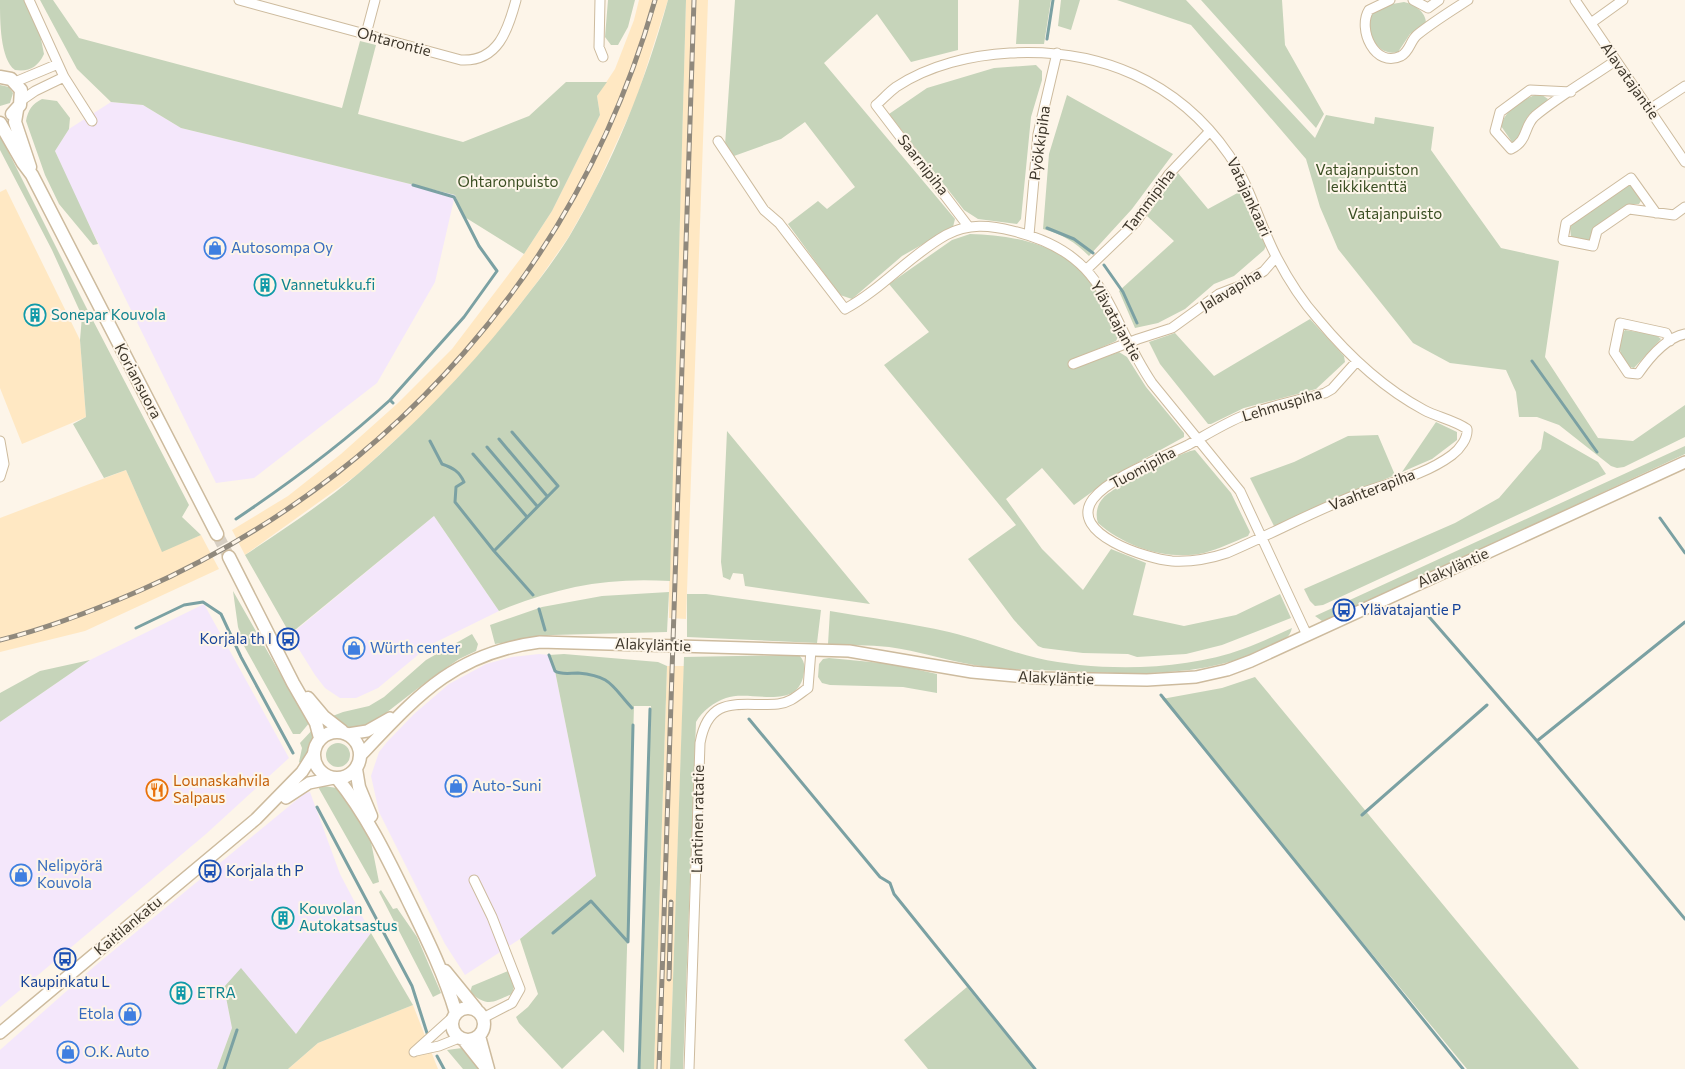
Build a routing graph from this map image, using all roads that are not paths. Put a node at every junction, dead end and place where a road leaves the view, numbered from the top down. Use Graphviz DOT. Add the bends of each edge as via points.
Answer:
graph roads {
  1 [pos="29,0"];
  2 [pos="240,0"];
  3 [pos="375,0"];
  4 [pos="516,0"];
  5 [pos="600,0"];
  6 [pos="1390,0"];
  7 [pos="1413,0"];
  8 [pos="1439,0"];
  9 [pos="1468,0"];
  10 [pos="1574,0"];
  11 [pos="1623,0"];
  12 [pos="1428,8"];
  13 [pos="1436,21"];
  14 [pos="1591,23"];
  15 [pos="366,34"];
  16 [pos="1057,53"];
  17 [pos="603,57"];
  18 [pos="1615,60"];
  19 [pos="58,64"];
  20 [pos="0,66"];
  21 [pos="64,77"];
  22 [pos="9,79"];
  23 [pos="1685,86"];
  24 [pos="1571,92"];
  25 [pos="19,105"];
  26 [pos="876,106"];
  27 [pos="1650,110"];
  28 [pos="0,116"];
  29 [pos="92,121"];
  30 [pos="0,123"];
  31 [pos="1210,131"];
  32 [pos="718,141"];
  33 [pos="1685,162"];
  34 [pos="32,175"];
  35 [pos="1685,207"];
  36 [pos="1656,213"];
  37 [pos="968,226"];
  38 [pos="1030,235"];
  39 [pos="1276,257"];
  40 [pos="1087,269"];
  41 [pos="1685,334"];
  42 [pos="1670,341"];
  43 [pos="1128,342"];
  44 [pos="1357,361"];
  45 [pos="1073,364"];
  46 [pos="1467,429"];
  47 [pos="1199,439"];
  48 [pos="0,441"];
  49 [pos="1685,462"];
  50 [pos="0,478"];
  51 [pos="217,534"];
  52 [pos="1263,537"];
  53 [pos="229,557"];
  54 [pos="1307,635"];
  55 [pos="811,650"];
  56 [pos="288,672"];
  57 [pos="402,710"];
  58 [pos="345,733"];
  59 [pos="320,738"];
  60 [pos="314,753"];
  61 [pos="361,755"];
  62 [pos="356,769"];
  63 [pos="336,778"];
  64 [pos="256,819"];
  65 [pos="380,843"];
  66 [pos="474,880"];
  67 [pos="440,965"];
  68 [pos="480,1014"];
  69 [pos="454,1015"];
  70 [pos="0,1033"];
  71 [pos="479,1036"];
  72 [pos="461,1039"];
  73 [pos="488,1069"];
  74 [pos="689,1069"];
  1 -- 19 [label="street"];
  2 -- 15 [label="street, Ohtarontie"];
  3 -- 15 [label="street"];
  4 -- 15 [label="street, Ohtarontie" via="503,40 487,55 470,61"];
  5 -- 17 [label="street" via="599,47"];
  6 -- 13 [label="street" via="1378,4 1365,16 1365,32 1379,54 1388,58 1399,57 1407,52 1415,37"];
  7 -- 12 [label="street"];
  8 -- 12 [label="street"];
  9 -- 13 [label="street"];
  10 -- 14 [label="street, Alavatajantie"];
  11 -- 14 [label="street"];
  12 -- 13 [label="street"];
  14 -- 18 [label="street, Alavatajantie"];
  16 -- 26 [label="street, Vatajankaari" via="1002,54 949,63 896,87"];
  16 -- 31 [label="street, Vatajankaari" via="1094,59 1135,74 1175,99"];
  16 -- 38 [label="street, Pyökkipiha" via="1038,134"];
  18 -- 24 [label="street"];
  18 -- 27 [label="street, Alavatajantie"];
  19 -- 21 [label="street"];
  19 -- 22 [label="street"];
  20 -- 22 [label="main road"];
  21 -- 25 [label="street" via="35,91"];
  21 -- 29 [label="street"];
  22 -- 25 [label="main road, Koriansuora" via="21,90"];
  23 -- 27 [label="street"];
  24 -- 24 [label="street" via="1534,118 1521,144 1511,150 1496,131 1500,112 1530,90"];
  25 -- 28 [label="main road" via="7,116"];
  25 -- 34 [label="main road, Koriansuora" via="15,122"];
  26 -- 37 [label="street, Saarnipiha"];
  27 -- 33 [label="street, Alavatajantie"];
  30 -- 34 [label="main road, Koriansuora"];
  31 -- 39 [label="street, Vatajankaari" via="1242,176"];
  31 -- 40 [label="street, Tammipiha" via="1169,174 1135,223"];
  32 -- 37 [label="street, Ylävatajantie" via="764,210 779,223 845,309 945,235"];
  34 -- 51 [label="main road, Koriansuora"];
  35 -- 36 [label="street" via="1674,215"];
  36 -- 36 [label="street" via="1629,208 1596,231 1593,246 1563,240 1566,223 1631,178"];
  37 -- 38 [label="street, Ylävatajantie" via="1004,228"];
  38 -- 40 [label="street, Ylävatajantie" via="1064,250"];
  39 -- 43 [label="street, Jalavapiha" via="1264,271 1219,294 1172,328"];
  39 -- 44 [label="street, Vatajankaari" via="1310,310"];
  40 -- 43 [label="street, Ylävatajantie"];
  41 -- 42 [label="street"];
  42 -- 42 [label="street" via="1650,356 1638,374 1628,373 1614,352 1620,323 1666,333"];
  43 -- 45 [label="street, Jalavapiha"];
  43 -- 47 [label="street, Ylävatajantie" via="1152,383"];
  44 -- 46 [label="street, Vatajankaari" via="1407,400"];
  44 -- 47 [label="street, Lehmuspiha" via="1325,393 1244,416"];
  46 -- 52 [label="street, Vaahterapiha" via="1462,444 1446,458 1410,477 1362,493"];
  47 -- 52 [label="street, Ylävatajantie" via="1240,490"];
  47 -- 52 [label="street, Tuomipiha" via="1138,468 1100,492 1088,512 1092,526 1125,548 1169,561 1216,556"];
  48 -- 50 [label="street" via="4,464"];
  49 -- 54 [label="street, Alakyläntie"];
  52 -- 54 [label="street, Ylävatajantie"];
  53 -- 56 [label="main road"];
  54 -- 55 [label="street, Alakyläntie" via="1226,670 1196,677 1147,680 992,675 871,654"];
  55 -- 57 [label="street, Alakyläntie" via="571,642 518,645 463,664"];
  55 -- 74 [label="street, Läntinen ratatie" via="808,688 790,701 778,704 745,703 719,708 702,730"];
  56 -- 58 [label="main road" via="324,717"];
  56 -- 59 [label="main road" via="316,723"];
  57 -- 58 [label="street, Alakyläntie" via="367,731"];
  57 -- 61 [label="street, Alakyläntie"];
  58 -- 59 [label="main road" via="327,734"];
  58 -- 61 [label="main road" via="358,743"];
  59 -- 60 [label="main road"];
  60 -- 63 [label="main road" via="317,767"];
  60 -- 64 [label="street, Kaitilankatu" via="302,772"];
  61 -- 62 [label="main road"];
  62 -- 63 [label="main road" via="351,774"];
  62 -- 65 [label="main road" via="359,787"];
  63 -- 64 [label="street, Kaitilankatu" via="309,783"];
  63 -- 65 [label="main road" via="358,806"];
  64 -- 70 [label="street, Kaitilankatu"];
  65 -- 67 [label="main road"];
  66 -- 68 [label="street" via="520,989 512,1003"];
  67 -- 68 [label="main road"];
  67 -- 69 [label="main road"];
  68 -- 69 [label="main road" via="465,1008"];
  68 -- 71 [label="main road" via="484,1028"];
  69 -- 72 [label="main road" via="452,1028"];
  69 -- 72 [label="street" via="414,1052"];
  71 -- 72 [label="main road" via="472,1040"];
  71 -- 73 [label="main road"];
  72 -- 73 [label="main road"];
}
